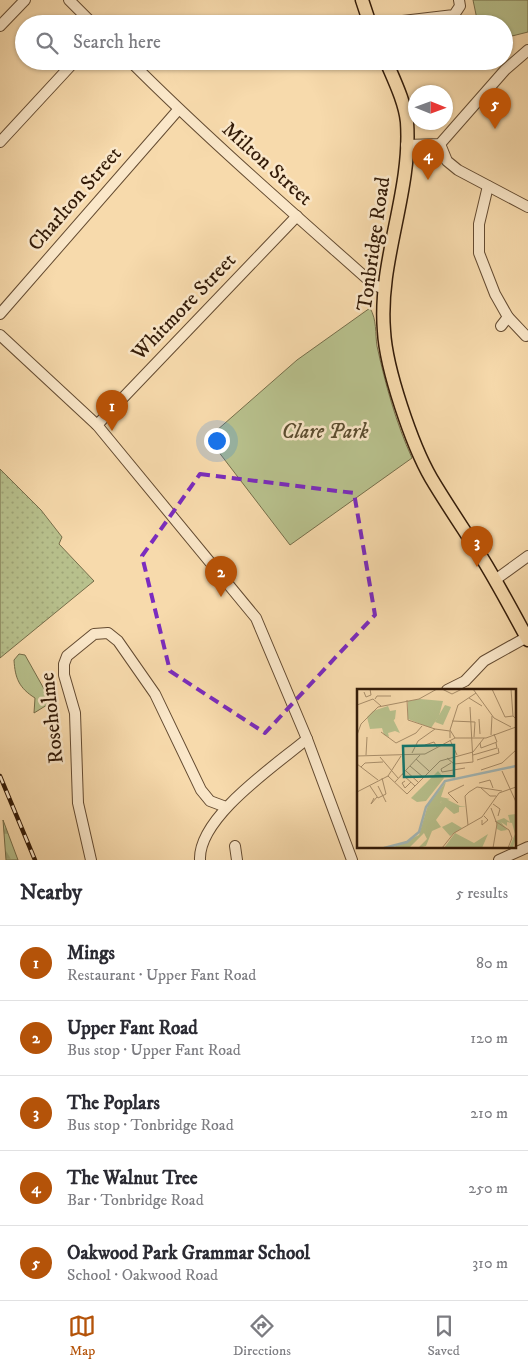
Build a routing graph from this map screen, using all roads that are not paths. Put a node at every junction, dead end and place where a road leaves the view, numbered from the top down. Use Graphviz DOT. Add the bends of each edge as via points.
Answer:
graph roads {
  1 [pos="25,0"];
  2 [pos="69,0"];
  3 [pos="362,0"];
  4 [pos="459,0"];
  5 [pos="83,15"];
  6 [pos="367,15"];
  7 [pos="454,15"];
  8 [pos="0,26"];
  9 [pos="528,50"];
  10 [pos="513,63"];
  11 [pos="67,70"];
  12 [pos="139,70"];
  13 [pos="390,70"];
  14 [pos="505,70"];
  15 [pos="178,110"];
  16 [pos="0,142"];
  17 [pos="440,144"];
  18 [pos="406,145"];
  19 [pos="488,186"];
  20 [pos="528,207"];
  21 [pos="297,216"];
  22 [pos="385,289"];
  23 [pos="0,314"];
  24 [pos="508,317"];
  25 [pos="501,326"];
  26 [pos="0,335"];
  27 [pos="526,336"];
  28 [pos="97,425"];
  29 [pos="528,556"];
  30 [pos="495,580"];
  31 [pos="527,639"];
  32 [pos="449,689"];
  33 [pos="307,739"];
  34 [pos="226,807"];
  35 [pos="234,846"];
  36 [pos="528,847"];
  37 [pos="91,860"];
  38 [pos="200,860"];
  39 [pos="237,860"];
  40 [pos="352,860"];
  41 [pos="499,860"];
  1 -- 8 [label="street"];
  2 -- 5 [label="street"];
  3 -- 6 [label="main road"];
  4 -- 7 [label="street" via="460,6"];
  9 -- 10 [label="street"];
  11 -- 16 [label="street"];
  12 -- 15 [label="street, Milton Street"];
  13 -- 18 [label="main road, Tonbridge Road" via="407,120"];
  14 -- 17 [label="street"];
  15 -- 21 [label="street, Milton Street"];
  15 -- 23 [label="street, Charlton Street"];
  17 -- 18 [label="street"];
  17 -- 19 [label="street" via="447,160 458,170"];
  18 -- 22 [label="main road, Tonbridge Road"];
  19 -- 20 [label="street"];
  19 -- 24 [label="street" via="479,224 479,253"];
  21 -- 22 [label="street, Milton Street" via="374,285"];
  21 -- 28 [label="street, Whitmore Street"];
  22 -- 30 [label="main road, Tonbridge Road" via="384,333 388,360 409,427 430,477"];
  24 -- 25 [label="street"];
  24 -- 27 [label="street"];
  26 -- 28 [label="street"];
  28 -- 33 [label="street" via="256,618"];
  29 -- 30 [label="street"];
  30 -- 31 [label="main road, Tonbridge Road"];
  31 -- 32 [label="street" via="484,661 466,681"];
  33 -- 34 [label="street"];
  33 -- 40 [label="street"];
  34 -- 37 [label="street, Roseholme" via="210,800 201,790 155,694 118,641 108,633 94,634 67,656 64,664 75,713 78,803"];
  34 -- 38 [label="street" via="214,820 204,839"];
  35 -- 39 [label="street"];
  36 -- 41 [label="street"];
}
